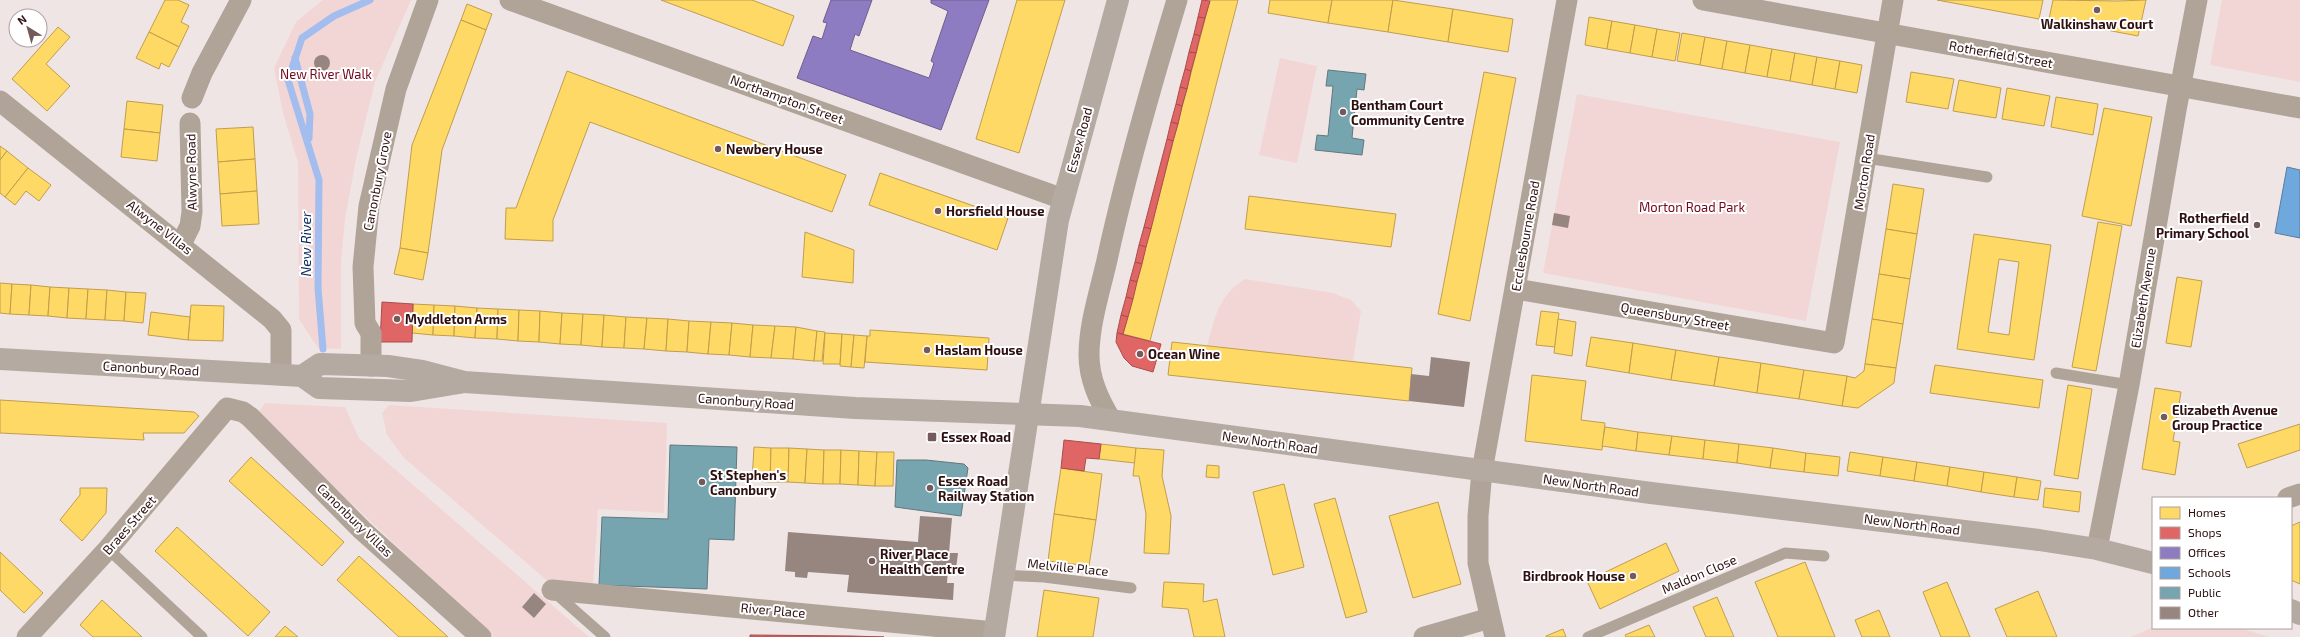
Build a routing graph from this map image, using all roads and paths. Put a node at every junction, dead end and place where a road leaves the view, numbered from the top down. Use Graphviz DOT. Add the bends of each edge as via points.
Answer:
graph roads {
  1 [pos="241,0"];
  2 [pos="428,0"];
  3 [pos="510,0"];
  4 [pos="1118,0"];
  5 [pos="1177,0"];
  6 [pos="1567,0"];
  7 [pos="1703,0"];
  8 [pos="1893,0"];
  9 [pos="2197,0"];
  10 [pos="1887,34"];
  11 [pos="2180,85"];
  12 [pos="192,98"];
  13 [pos="0,101"];
  14 [pos="2300,108"];
  15 [pos="190,122"];
  16 [pos="1866,158"];
  17 [pos="1987,177"];
  18 [pos="1063,199"];
  19 [pos="181,244"];
  20 [pos="1516,289"];
  21 [pos="1834,343"];
  22 [pos="0,359"];
  23 [pos="371,366"];
  24 [pos="2056,373"];
  25 [pos="291,375"];
  26 [pos="464,382"];
  27 [pos="2129,385"];
  28 [pos="227,408"];
  29 [pos="1028,414"];
  30 [pos="1111,420"];
  31 [pos="1482,471"];
  32 [pos="2096,549"];
  33 [pos="108,550"];
  34 [pos="1824,556"];
  35 [pos="2152,563"];
  36 [pos="1002,575"];
  37 [pos="1130,588"];
  38 [pos="552,590"];
  39 [pos="1493,628"];
  40 [pos="994,634"];
  41 [pos="27,637"];
  42 [pos="202,637"];
  43 [pos="481,637"];
  44 [pos="605,637"];
  45 [pos="1424,637"];
  46 [pos="1588,637"];
  1 -- 12 [label="street" via="202,73"];
  2 -- 23 [label="street, Canonbury Grove" via="396,89 370,206 363,267 365,323 371,333"];
  3 -- 18 [label="street, Northampton Street"];
  4 -- 18 [label="main road, Essex Road"];
  5 -- 30 [label="street" via="1122,187 1092,329 1089,355 1091,376 1100,402"];
  6 -- 20 [label="street, Ecclesbourne Road"];
  7 -- 10 [label="street, Rotherfield Street"];
  8 -- 10 [label="street, Morton Road"];
  9 -- 11 [label="street, Elizabeth Avenue"];
  10 -- 11 [label="street, Rotherfield Street"];
  10 -- 16 [label="street, Morton Road"];
  11 -- 14 [label="street, Rotherfield Street"];
  11 -- 27 [label="street, Elizabeth Avenue"];
  13 -- 19 [label="street, Alwyne Villas"];
  15 -- 19 [label="street, Alwyne Road" via="192,212 188,233"];
  16 -- 17 [label="lane"];
  16 -- 21 [label="street, Morton Road"];
  18 -- 29 [label="main road, Essex Road"];
  19 -- 25 [label="street, Alwyne Villas" via="278,324"];
  20 -- 21 [label="street, Queensbury Street"];
  20 -- 31 [label="street, Ecclesbourne Road"];
  22 -- 25 [label="main road, Canonbury Road"];
  23 -- 25 [label="main road, Canonbury Road" via="320,364"];
  23 -- 26 [label="main road, Canonbury Road" via="416,370"];
  24 -- 27 [label="lane"];
  25 -- 26 [label="main road, Canonbury Road" via="319,388 411,391"];
  26 -- 29 [label="main road, Canonbury Road" via="856,408"];
  27 -- 32 [label="street, Elizabeth Avenue"];
  28 -- 33 [label="street, Braes Street"];
  28 -- 43 [label="street, Canonbury Villas" via="243,412 250,417 362,530"];
  29 -- 30 [label="main road, New North Road"];
  29 -- 36 [label="main road, Essex Road"];
  30 -- 31 [label="main road, New North Road"];
  31 -- 32 [label="main road, New North Road"];
  31 -- 39 [label="street, Ecclesbourne Road" via="1478,563"];
  32 -- 35 [label="main road, New North Road"];
  33 -- 41 [label="street, Braes Street"];
  33 -- 42 [label="lane"];
  34 -- 46 [label="lane, Maldon Close" via="1785,553"];
  36 -- 37 [label="lane, Melville Place" via="1044,577"];
  36 -- 40 [label="main road, Essex Road"];
  38 -- 40 [label="street, River Place"];
  38 -- 44 [label="lane"];
  39 -- 45 [label="street"];
}
